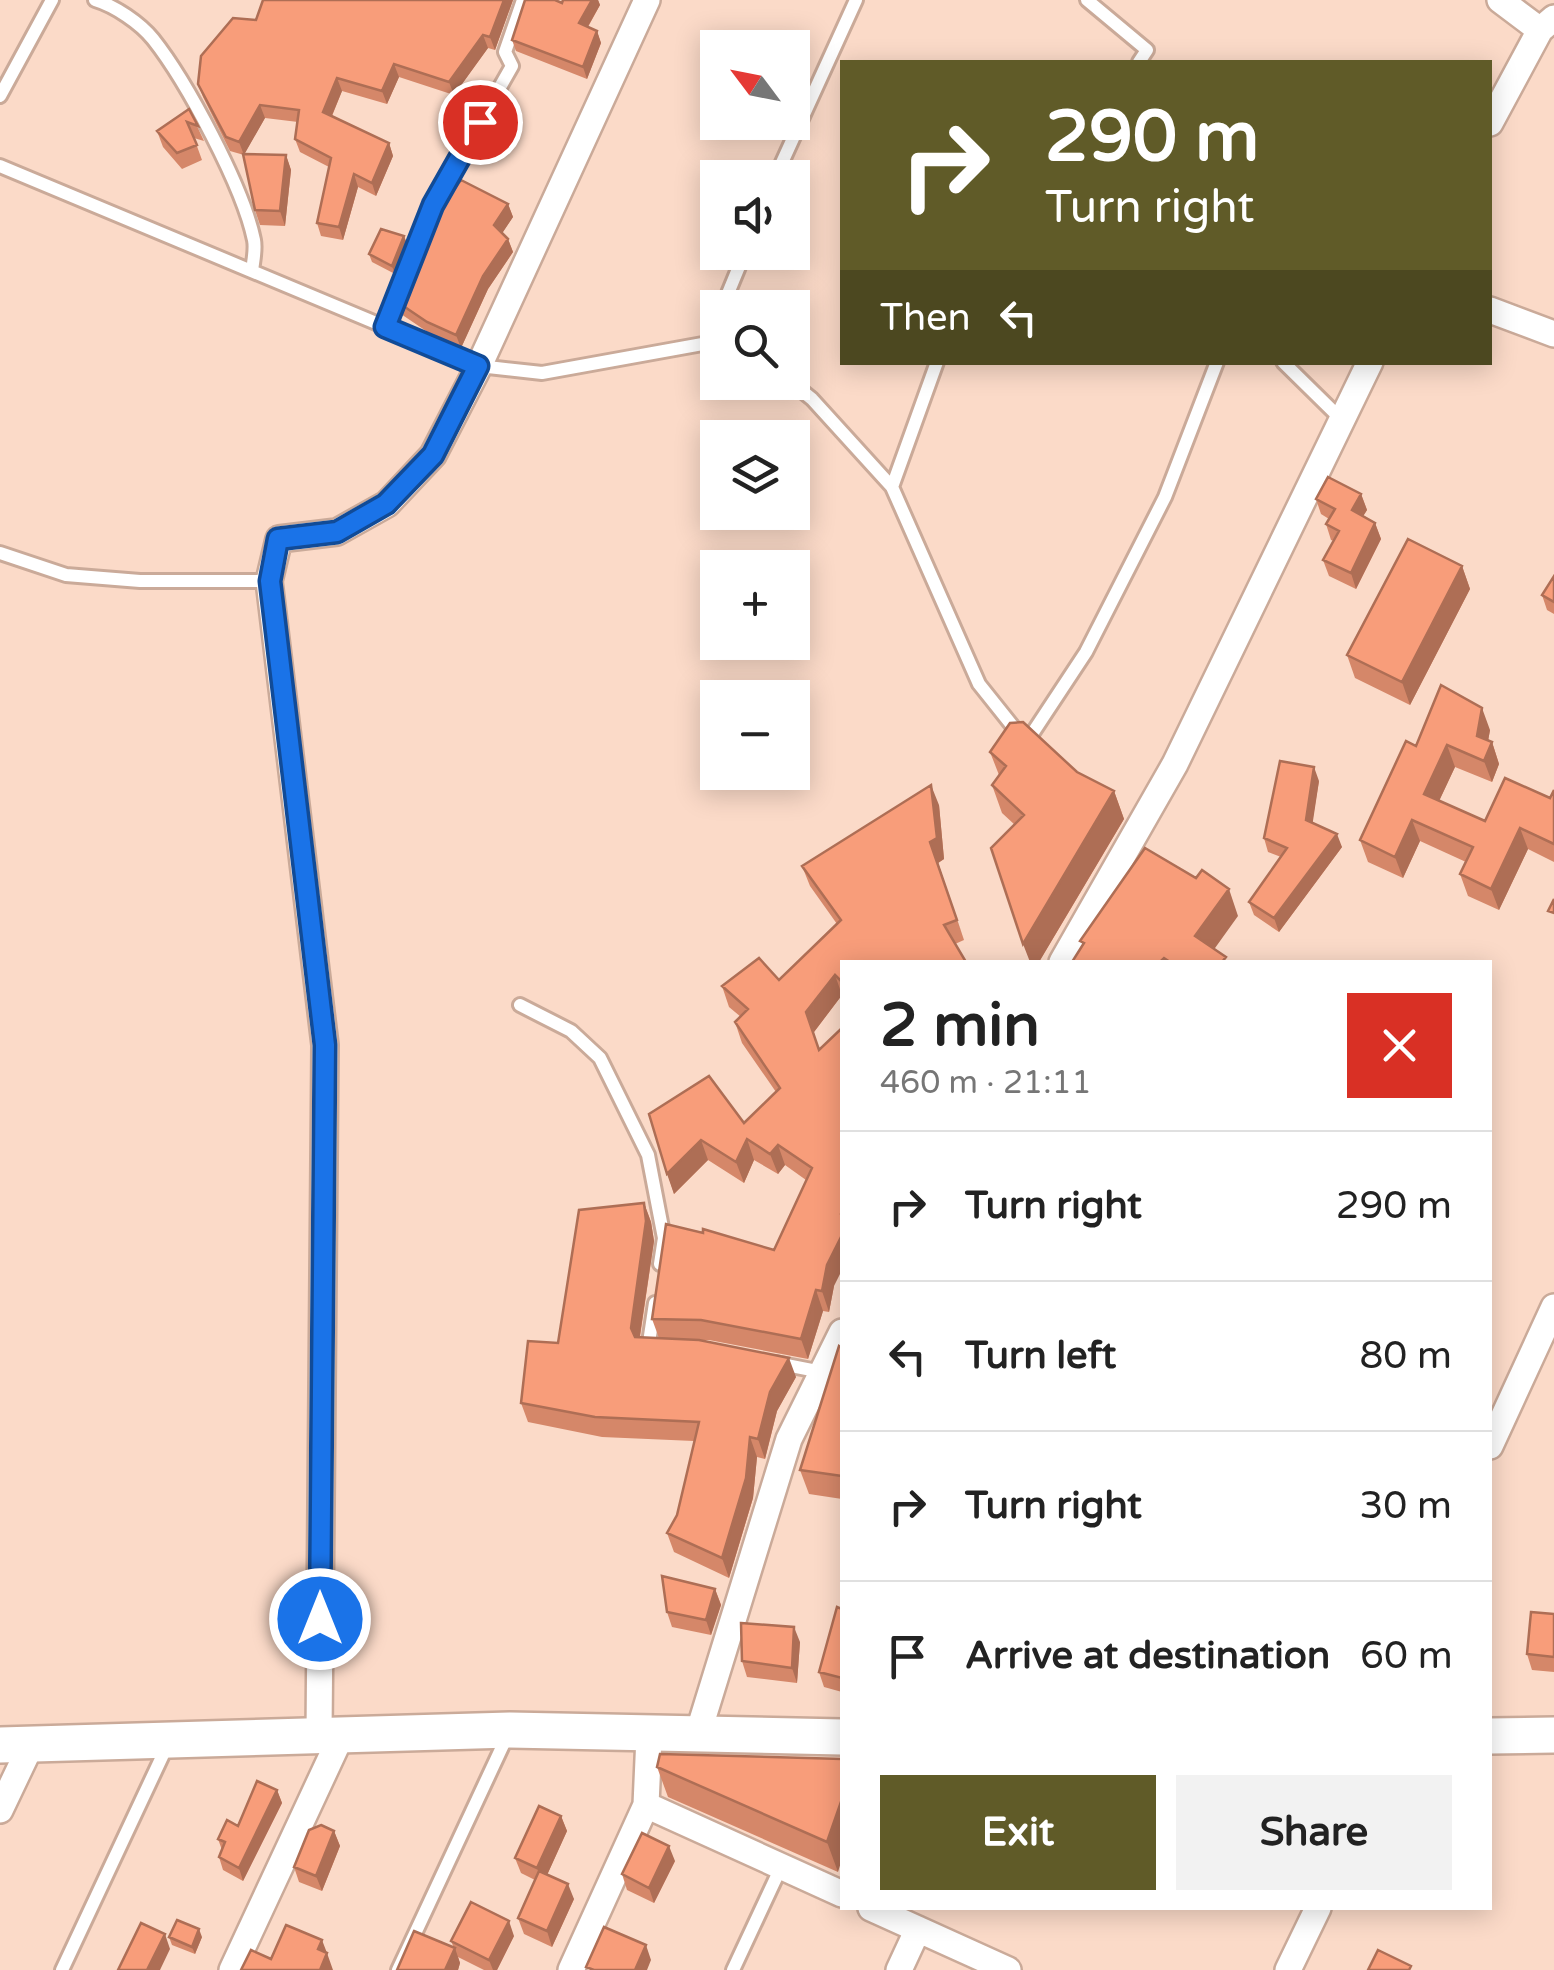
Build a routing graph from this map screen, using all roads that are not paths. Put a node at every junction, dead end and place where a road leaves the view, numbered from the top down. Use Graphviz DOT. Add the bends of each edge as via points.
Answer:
graph roads {
  1 [pos="52,0"];
  2 [pos="96,0"];
  3 [pos="522,0"];
  4 [pos="646,0"];
  5 [pos="856,0"];
  6 [pos="1500,0"];
  7 [pos="1096,3"];
  8 [pos="1547,24"];
  9 [pos="1140,60"];
  10 [pos="0,96"];
  11 [pos="1492,120"];
  12 [pos="783,160"];
  13 [pos="0,166"];
  14 [pos="252,271"];
  15 [pos="1492,311"];
  16 [pos="385,327"];
  17 [pos="1554,334"];
  18 [pos="700,347"];
  19 [pos="937,365"];
  20 [pos="1215,365"];
  21 [pos="1286,365"];
  22 [pos="1369,365"];
  23 [pos="472,377"];
  24 [pos="810,397"];
  25 [pos="1342,420"];
  26 [pos="892,487"];
  27 [pos="0,554"];
  28 [pos="270,581"];
  29 [pos="1063,960"];
  30 [pos="520,1005"];
  31 [pos="658,1275"];
  32 [pos="656,1293"];
  33 [pos="1554,1307"];
  34 [pos="840,1336"];
  35 [pos="668,1349"];
  36 [pos="765,1361"];
  37 [pos="822,1372"];
  38 [pos="1492,1442"];
  39 [pos="510,1730"];
  40 [pos="331,1734"];
  41 [pos="1554,1735"];
  42 [pos="650,1736"];
  43 [pos="1492,1736"];
  44 [pos="840,1737"];
  45 [pos="697,1738"];
  46 [pos="169,1741"];
  47 [pos="15,1745"];
  48 [pos="646,1806"];
  49 [pos="0,1810"];
  50 [pos="782,1865"];
  51 [pos="840,1893"];
  52 [pos="875,1910"];
  53 [pos="1317,1910"];
  54 [pos="918,1930"];
  55 [pos="62,1970"];
  56 [pos="232,1970"];
  57 [pos="398,1970"];
  58 [pos="571,1970"];
  59 [pos="733,1970"];
  60 [pos="899,1970"];
  61 [pos="1008,1970"];
  62 [pos="1288,1970"];
  1 -- 10 [label="lane"];
  2 -- 14 [label="lane" via="151,36 188,95 244,208 255,245"];
  3 -- 16 [label="lane" via="504,52 512,66 433,205"];
  4 -- 23 [label="street"];
  5 -- 12 [label="lane"];
  6 -- 8 [label="street"];
  7 -- 9 [label="lane" via="1147,50"];
  8 -- 11 [label="street"];
  13 -- 14 [label="lane"];
  14 -- 16 [label="lane"];
  15 -- 17 [label="street"];
  16 -- 23 [label="lane"];
  18 -- 23 [label="lane" via="542,374"];
  19 -- 26 [label="lane"];
  20 -- 26 [label="lane" via="1165,497 1086,652 1026,743 979,684"];
  21 -- 25 [label="lane"];
  22 -- 25 [label="street"];
  23 -- 28 [label="street" via="433,455 386,504 337,532 278,539"];
  24 -- 26 [label="lane"];
  25 -- 29 [label="street" via="1175,764"];
  27 -- 28 [label="lane" via="66,575"];
  28 -- 40 [label="street" via="325,1045"];
  30 -- 31 [label="lane" via="571,1031 600,1058 648,1155 664,1238"];
  32 -- 35 [label="lane" via="648,1349"];
  33 -- 38 [label="street"];
  34 -- 37 [label="street"];
  36 -- 37 [label="lane"];
  37 -- 45 [label="street" via="789,1439"];
  39 -- 40 [label="main road"];
  39 -- 42 [label="main road"];
  39 -- 57 [label="lane"];
  40 -- 46 [label="main road"];
  40 -- 56 [label="street"];
  41 -- 43 [label="main road"];
  42 -- 45 [label="main road"];
  42 -- 48 [label="street"];
  44 -- 45 [label="main road"];
  46 -- 47 [label="main road"];
  46 -- 55 [label="lane"];
  47 -- 49 [label="street"];
  48 -- 50 [label="street"];
  48 -- 58 [label="street"];
  50 -- 51 [label="street"];
  50 -- 59 [label="lane"];
  52 -- 54 [label="street"];
  53 -- 62 [label="street"];
  54 -- 60 [label="street"];
  54 -- 61 [label="street"];
}
